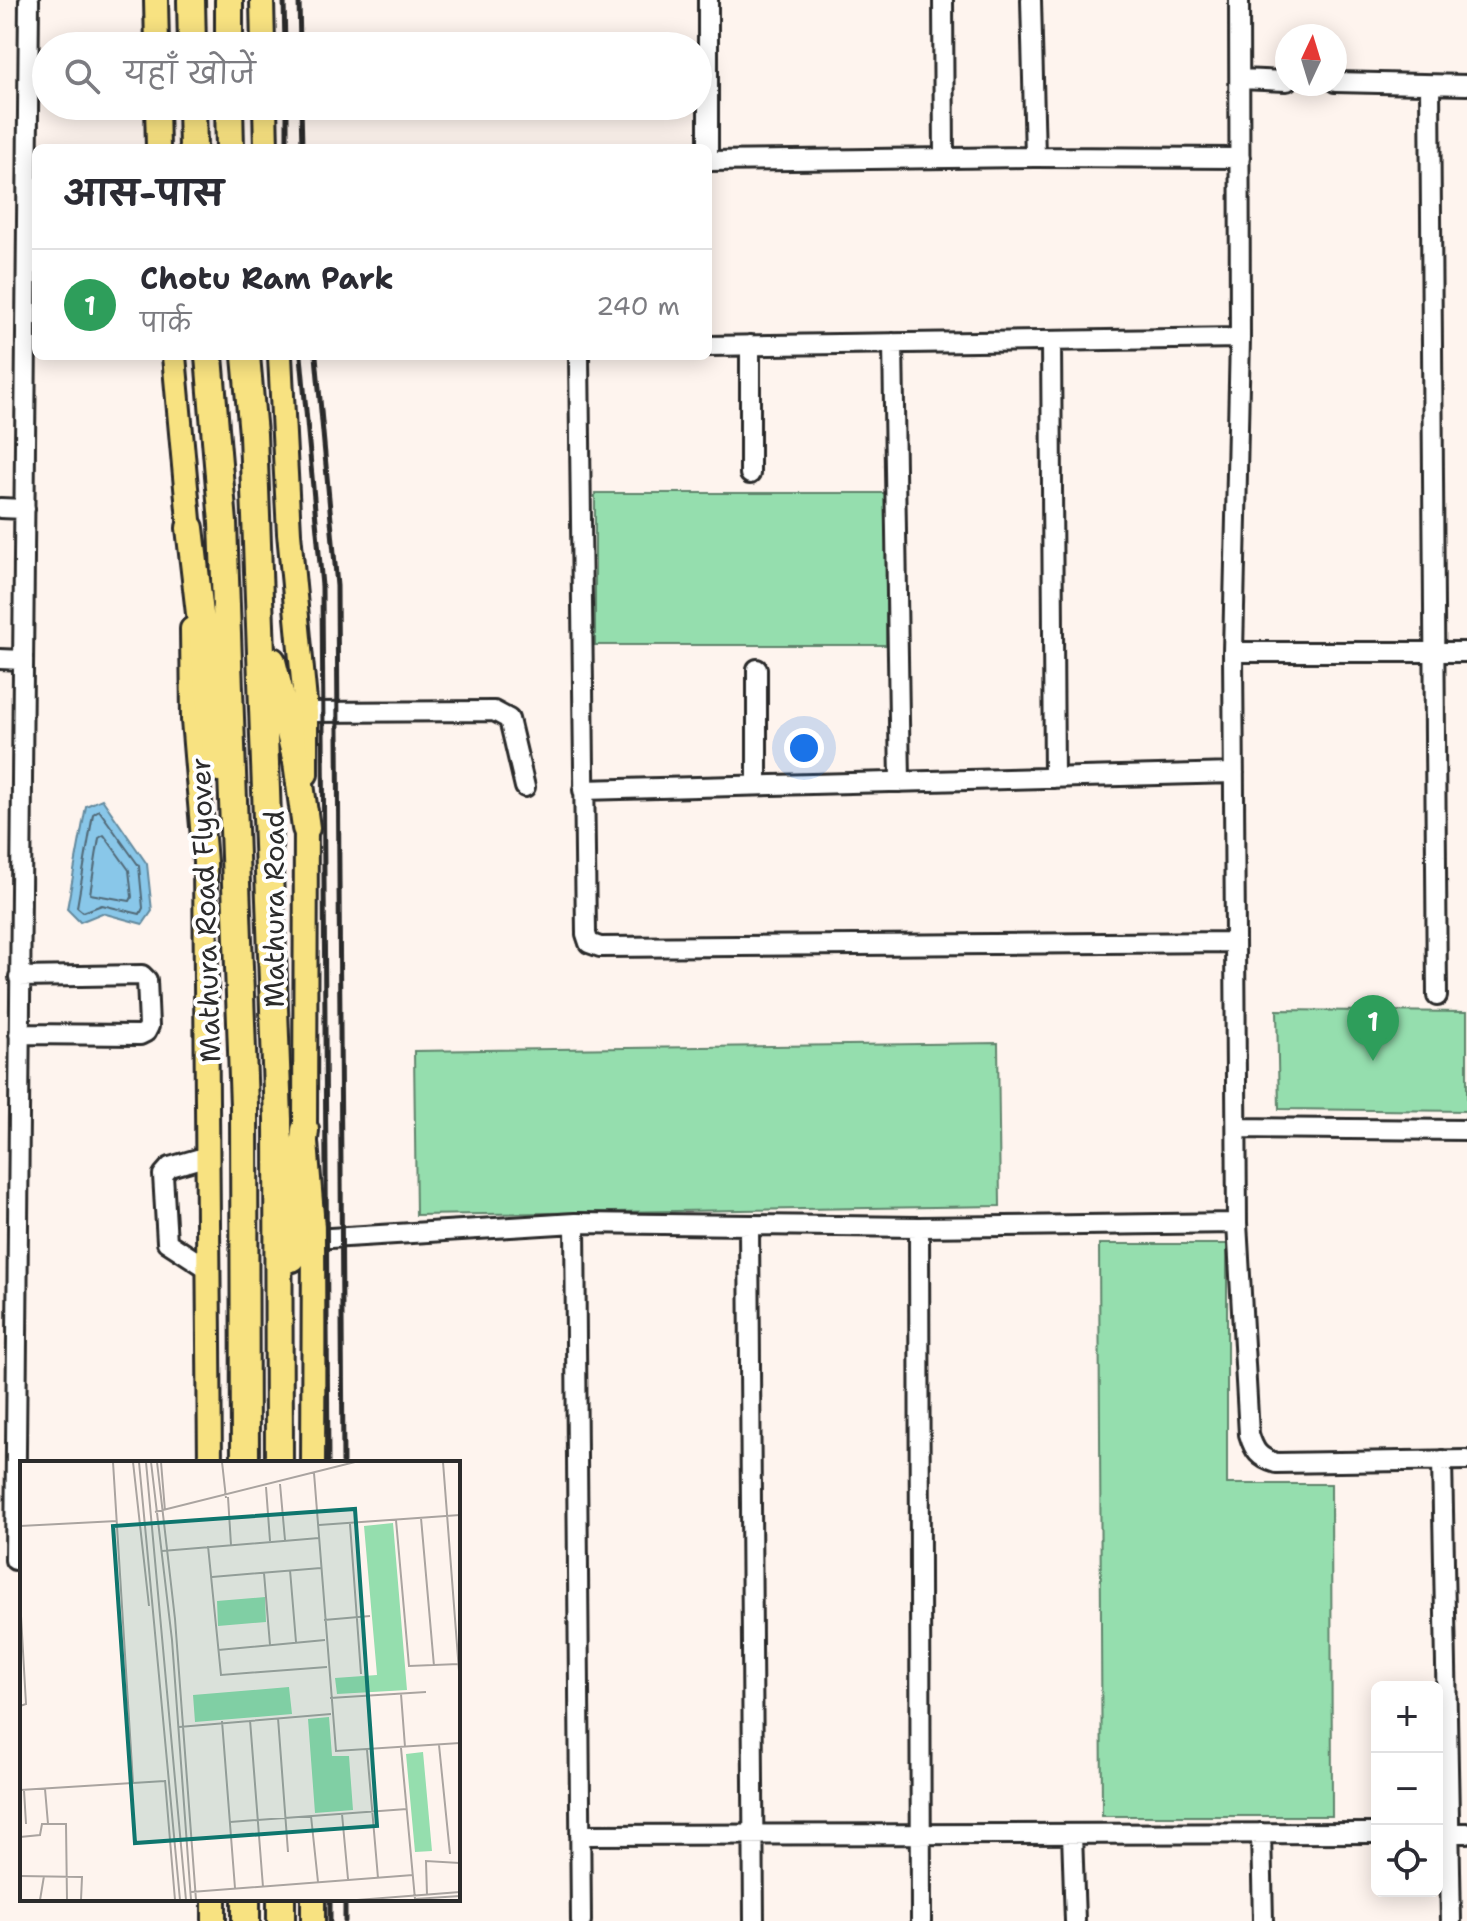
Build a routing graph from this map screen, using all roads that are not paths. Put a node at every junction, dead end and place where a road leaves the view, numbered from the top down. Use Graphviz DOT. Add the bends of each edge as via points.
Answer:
graph roads {
  1 [pos="29,0"];
  2 [pos="156,0"];
  3 [pos="191,0"];
  4 [pos="229,0"];
  5 [pos="262,0"];
  6 [pos="708,0"];
  7 [pos="943,0"];
  8 [pos="1031,0"];
  9 [pos="1239,0"];
  10 [pos="157,32"];
  11 [pos="192,32"];
  12 [pos="229,32"];
  13 [pos="263,32"];
  14 [pos="708,32"];
  15 [pos="1240,79"];
  16 [pos="1275,80"];
  17 [pos="1347,82"];
  18 [pos="1430,85"];
  19 [pos="1467,85"];
  20 [pos="157,120"];
  21 [pos="192,120"];
  22 [pos="229,120"];
  23 [pos="265,120"];
  24 [pos="708,120"];
  25 [pos="158,144"];
  26 [pos="193,144"];
  27 [pos="230,144"];
  28 [pos="266,144"];
  29 [pos="708,144"];
  30 [pos="1035,157"];
  31 [pos="944,158"];
  32 [pos="1240,158"];
  33 [pos="712,161"];
  34 [pos="1240,338"];
  35 [pos="1051,341"];
  36 [pos="893,343"];
  37 [pos="750,345"];
  38 [pos="712,346"];
  39 [pos="174,360"];
  40 [pos="209,360"];
  41 [pos="246,360"];
  42 [pos="280,360"];
  43 [pos="579,360"];
  44 [pos="750,474"];
  45 [pos="0,508"];
  46 [pos="25,509"];
  47 [pos="190,528"];
  48 [pos="259,615"];
  49 [pos="1233,652"];
  50 [pos="1434,652"];
  51 [pos="1467,652"];
  52 [pos="0,659"];
  53 [pos="23,660"];
  54 [pos="757,669"];
  55 [pos="306,712"];
  56 [pos="1234,773"];
  57 [pos="1054,778"];
  58 [pos="900,782"];
  59 [pos="757,785"];
  60 [pos="525,787"];
  61 [pos="583,790"];
  62 [pos="306,828"];
  63 [pos="235,838"];
  64 [pos="1235,942"];
  65 [pos="19,977"];
  66 [pos="1437,996"];
  67 [pos="19,1034"];
  68 [pos="1237,1128"];
  69 [pos="305,1130"];
  70 [pos="1467,1130"];
  71 [pos="208,1156"];
  72 [pos="8,1198"];
  73 [pos="575,1223"];
  74 [pos="1237,1223"];
  75 [pos="749,1226"];
  76 [pos="919,1227"];
  77 [pos="314,1239"];
  78 [pos="210,1270"];
  79 [pos="279,1353"];
  80 [pos="245,1453"];
  81 [pos="1442,1460"];
  82 [pos="1467,1460"];
  83 [pos="210,1461"];
  84 [pos="279,1461"];
  85 [pos="313,1461"];
  86 [pos="12,1560"];
  87 [pos="1261,1833"];
  88 [pos="1371,1833"];
  89 [pos="1451,1833"];
  90 [pos="754,1834"];
  91 [pos="920,1834"];
  92 [pos="1072,1834"];
  93 [pos="580,1835"];
  94 [pos="581,1921"];
  95 [pos="754,1921"];
  96 [pos="921,1921"];
  97 [pos="1075,1921"];
  98 [pos="1263,1921"];
  99 [pos="1451,1921"];
  1 -- 46 [label="street"];
  2 -- 10 [label="main road"];
  3 -- 11 [label="highway"];
  4 -- 12 [label="highway"];
  5 -- 13 [label="main road"];
  6 -- 14 [label="street"];
  7 -- 31 [label="street"];
  8 -- 30 [label="street"];
  9 -- 15 [label="street"];
  15 -- 16 [label="street"];
  15 -- 32 [label="street"];
  17 -- 18 [label="street"];
  18 -- 19 [label="street"];
  18 -- 50 [label="street"];
  20 -- 25 [label="main road"];
  21 -- 26 [label="highway"];
  22 -- 27 [label="highway"];
  23 -- 28 [label="main road"];
  24 -- 29 [label="street"];
  30 -- 31 [label="street"];
  30 -- 32 [label="street"];
  31 -- 33 [label="street"];
  32 -- 34 [label="street"];
  34 -- 35 [label="street"];
  34 -- 49 [label="street"];
  35 -- 36 [label="street"];
  35 -- 57 [label="street"];
  36 -- 37 [label="street"];
  36 -- 58 [label="street"];
  37 -- 38 [label="street"];
  37 -- 44 [label="street"];
  39 -- 47 [label="main road"];
  40 -- 63 [label="highway, Mathura Road Flyover" via="223,523"];
  41 -- 48 [label="highway"];
  42 -- 55 [label="main road, Mathura Road"];
  43 -- 61 [label="street"];
  45 -- 46 [label="street"];
  46 -- 53 [label="street"];
  47 -- 63 [label="highway" via="215,758"];
  47 -- 71 [label="main road" via="193,720 205,862"];
  48 -- 62 [label="highway" via="297,762"];
  48 -- 79 [label="highway, Mathura Road" via="278,1119"];
  49 -- 50 [label="street"];
  49 -- 56 [label="street"];
  50 -- 51 [label="street"];
  50 -- 66 [label="street"];
  52 -- 53 [label="street"];
  53 -- 65 [label="street"];
  54 -- 59 [label="street"];
  55 -- 60 [label="street" via="503,713 509,719"];
  55 -- 62 [label="main road, Mathura Road"];
  56 -- 57 [label="street"];
  56 -- 64 [label="street"];
  57 -- 58 [label="street"];
  58 -- 59 [label="street"];
  59 -- 61 [label="street"];
  61 -- 64 [label="street" via="586,934 589,943 600,947"];
  62 -- 69 [label="main road, Mathura Road"];
  63 -- 80 [label="highway, Mathura Road Flyover" via="244,1106"];
  64 -- 68 [label="street"];
  65 -- 67 [label="street"];
  65 -- 67 [label="street" via="142,975 147,980 149,1026 140,1035"];
  67 -- 72 [label="street"];
  68 -- 70 [label="street"];
  68 -- 74 [label="street"];
  69 -- 77 [label="main road, Mathura Road"];
  69 -- 79 [label="highway"];
  71 -- 78 [label="main road"];
  71 -- 78 [label="street" via="170,1167 163,1175 167,1242"];
  72 -- 86 [label="street"];
  73 -- 75 [label="street"];
  73 -- 77 [label="street"];
  73 -- 93 [label="street"];
  74 -- 76 [label="street"];
  74 -- 81 [label="street" via="1254,1451 1276,1463"];
  75 -- 76 [label="street"];
  75 -- 90 [label="street"];
  76 -- 91 [label="street"];
  77 -- 85 [label="main road, Mathura Road"];
  78 -- 83 [label="main road"];
  79 -- 84 [label="highway"];
  81 -- 82 [label="street"];
  81 -- 89 [label="street"];
  87 -- 88 [label="street"];
  87 -- 92 [label="street"];
  87 -- 98 [label="street"];
  89 -- 99 [label="street"];
  90 -- 91 [label="street"];
  90 -- 93 [label="street"];
  90 -- 95 [label="street"];
  91 -- 92 [label="street"];
  91 -- 96 [label="street"];
  92 -- 97 [label="street"];
  93 -- 94 [label="street"];
}
